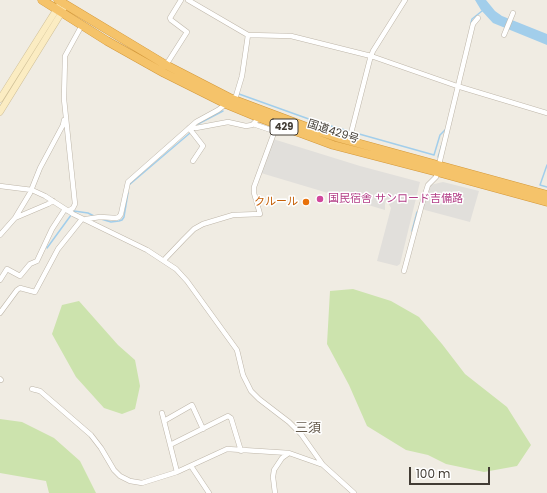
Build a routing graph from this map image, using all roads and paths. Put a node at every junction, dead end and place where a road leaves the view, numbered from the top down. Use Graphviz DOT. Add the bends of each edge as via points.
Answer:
graph roads {
  1 [pos="42,0"];
  2 [pos="181,0"];
  3 [pos="188,0"];
  4 [pos="405,0"];
  5 [pos="63,1"];
  6 [pos="59,11"];
  7 [pos="513,14"];
  8 [pos="478,18"];
  9 [pos="82,25"];
  10 [pos="504,34"];
  11 [pos="248,35"];
  12 [pos="371,56"];
  13 [pos="161,66"];
  14 [pos="457,86"];
  15 [pos="0,99"];
  16 [pos="229,101"];
  17 [pos="64,109"];
  18 [pos="0,112"];
  19 [pos="547,113"];
  20 [pos="259,118"];
  21 [pos="277,124"];
  22 [pos="190,128"];
  23 [pos="351,135"];
  24 [pos="193,161"];
  25 [pos="438,168"];
  26 [pos="0,186"];
  27 [pos="32,190"];
  28 [pos="547,195"];
  29 [pos="53,200"];
  30 [pos="547,202"];
  31 [pos="69,212"];
  32 [pos="15,218"];
  33 [pos="82,219"];
  34 [pos="0,235"];
  35 [pos="164,260"];
  36 [pos="404,271"];
  37 [pos="0,280"];
  38 [pos="0,313"];
  39 [pos="32,389"];
  40 [pos="162,413"];
  41 [pos="164,421"];
  42 [pos="202,429"];
  43 [pos="170,446"];
  44 [pos="241,451"];
  45 [pos="289,453"];
  46 [pos="323,465"];
  47 [pos="191,466"];
  48 [pos="177,472"];
  49 [pos="209,493"];
  50 [pos="275,493"];
  51 [pos="354,493"];
  1 -- 6 [label="highway, 国道429号 / 429"];
  2 -- 13 [label="street" via="170,18 187,32"];
  3 -- 11 [label="street"];
  4 -- 12 [label="street"];
  5 -- 6 [label="street"];
  5 -- 13 [label="highway, 国道429号 / 429"];
  6 -- 9 [label="highway, 国道429号 / 429"];
  6 -- 15 [label="street"];
  6 -- 18 [label="street"];
  7 -- 10 [label="street"];
  8 -- 14 [label="street" via="473,24"];
  9 -- 13 [label="highway, 国道429号 / 429" via="107,41"];
  9 -- 17 [label="street" via="65,56"];
  11 -- 12 [label="street" via="292,36"];
  11 -- 16 [label="street" via="242,76 236,96"];
  12 -- 14 [label="street"];
  12 -- 23 [label="street"];
  13 -- 16 [label="highway, 国道429号 / 429"];
  14 -- 19 [label="street"];
  14 -- 25 [label="street"];
  16 -- 20 [label="highway, 国道429号 / 429"];
  16 -- 22 [label="street"];
  17 -- 27 [label="street" via="63,125 40,168"];
  17 -- 31 [label="street" via="76,204"];
  20 -- 21 [label="highway, 国道429号 / 429"];
  20 -- 22 [label="street" via="246,126 228,122"];
  21 -- 23 [label="highway, 国道429号 / 429"];
  21 -- 25 [label="highway, 国道429号 / 429" via="333,145"];
  21 -- 35 [label="street" via="254,187 260,214 233,215 204,224 194,229"];
  22 -- 24 [label="street" via="203,146"];
  22 -- 33 [label="street" via="128,182 122,214 119,217"];
  23 -- 25 [label="highway, 国道429号 / 429"];
  25 -- 28 [label="highway, 国道429号 / 429"];
  25 -- 30 [label="highway, 国道429号 / 429"];
  25 -- 36 [label="street" via="436,177 428,185"];
  26 -- 27 [label="street"];
  27 -- 29 [label="street"];
  27 -- 32 [label="street"];
  29 -- 31 [label="street"];
  29 -- 32 [label="street"];
  31 -- 33 [label="street"];
  31 -- 37 [label="street" via="52,229 37,261 30,264 20,276 7,269"];
  32 -- 34 [label="street"];
  33 -- 35 [label="street"];
  33 -- 38 [label="street" via="58,249 34,292 20,288"];
  35 -- 46 [label="street" via="176,268 187,281 237,350 243,375 251,391 301,434"];
  39 -- 48 [label="street" via="40,391 90,435 120,476 142,483"];
  40 -- 41 [label="street"];
  41 -- 42 [label="street" via="192,405"];
  41 -- 43 [label="street"];
  42 -- 43 [label="street"];
  42 -- 44 [label="street" via="228,416 231,418"];
  43 -- 48 [label="street"];
  44 -- 45 [label="street"];
  44 -- 47 [label="street" via="227,449"];
  45 -- 46 [label="street"];
  45 -- 50 [label="street" via="274,470"];
  46 -- 51 [label="street"];
  47 -- 48 [label="street"];
  47 -- 49 [label="street"];
}
